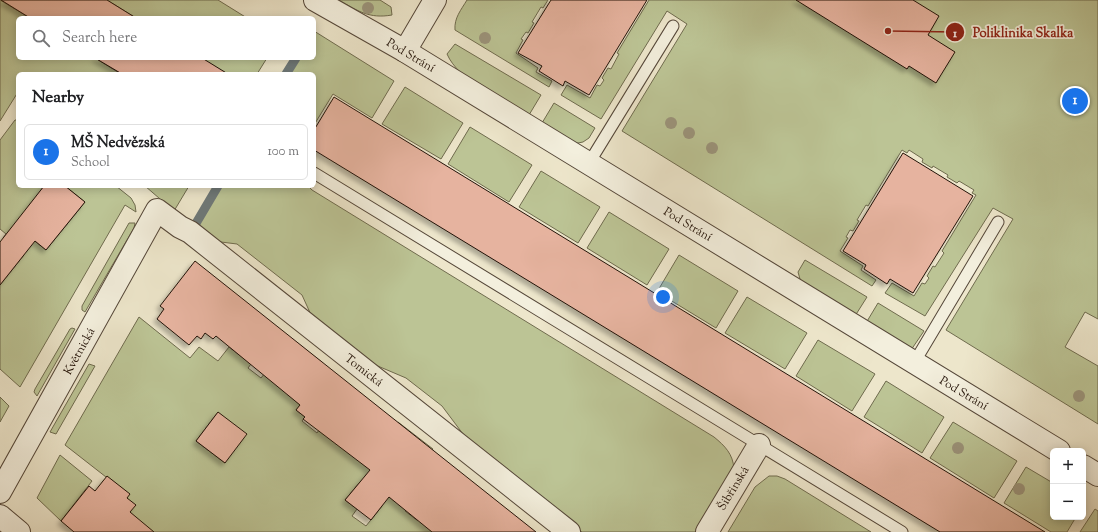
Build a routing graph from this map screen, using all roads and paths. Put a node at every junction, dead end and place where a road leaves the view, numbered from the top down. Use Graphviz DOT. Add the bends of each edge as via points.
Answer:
graph roads {
  1 [pos="315,0"];
  2 [pos="435,0"];
  3 [pos="673,26"];
  4 [pos="405,51"];
  5 [pos="589,164"];
  6 [pos="316,174"];
  7 [pos="157,210"];
  8 [pos="998,222"];
  9 [pos="914,363"];
  10 [pos="759,445"];
  11 [pos="1054,448"];
  12 [pos="1086,468"];
  13 [pos="1098,475"];
  14 [pos="0,492"];
  15 [pos="0,516"];
  16 [pos="19,532"];
  17 [pos="569,532"];
  18 [pos="707,532"];
  19 [pos="902,532"];
  1 -- 4 [label="street, Pod Strání"];
  2 -- 4 [label="street"];
  3 -- 5 [label="lane"];
  4 -- 5 [label="street, Pod Strání"];
  5 -- 9 [label="street, Pod Strání"];
  6 -- 10 [label="lane"];
  7 -- 14 [label="street, Květnická"];
  7 -- 17 [label="street, Tomická" via="190,232"];
  8 -- 9 [label="lane"];
  9 -- 11 [label="street, Pod Strání"];
  10 -- 18 [label="street, Šibřinská"];
  10 -- 19 [label="lane"];
  12 -- 13 [label="street"];
  15 -- 16 [label="street"];
}
